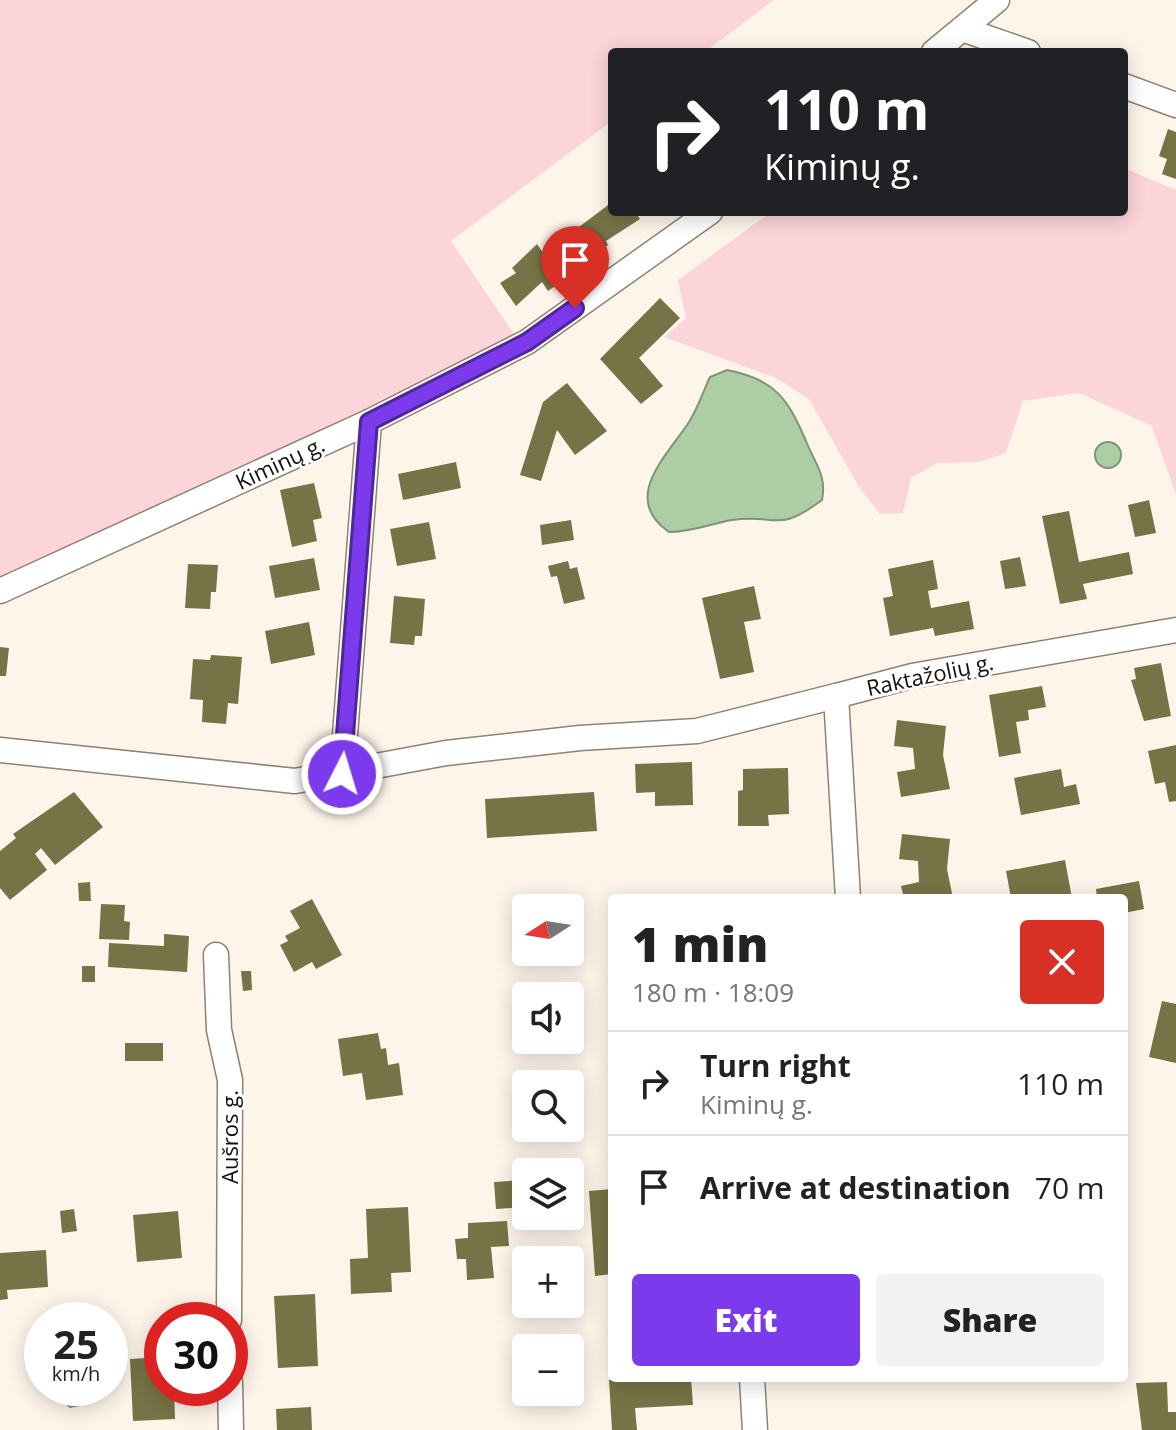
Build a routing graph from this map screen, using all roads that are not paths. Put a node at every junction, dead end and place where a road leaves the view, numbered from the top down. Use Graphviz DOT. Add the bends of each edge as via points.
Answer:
graph roads {
  1 [pos="997,0"];
  2 [pos="965,30"];
  3 [pos="940,48"];
  4 [pos="1017,48"];
  5 [pos="1128,87"];
  6 [pos="1176,105"];
  7 [pos="704,216"];
  8 [pos="369,422"];
  9 [pos="0,591"];
  10 [pos="1176,630"];
  11 [pos="836,696"];
  12 [pos="0,750"];
  13 [pos="342,774"];
  14 [pos="848,894"];
  15 [pos="216,955"];
  16 [pos="229,1302"];
  17 [pos="752,1382"];
  18 [pos="230,1406"];
  19 [pos="231,1430"];
  20 [pos="755,1430"];
  1 -- 2 [label="street"];
  2 -- 3 [label="street"];
  2 -- 4 [label="street"];
  5 -- 6 [label="street"];
  7 -- 8 [label="street, Kiminų g." via="527,342"];
  8 -- 9 [label="street, Kiminų g."];
  8 -- 13 [label="street"];
  10 -- 11 [label="street, Raktažolių g." via="912,676"];
  11 -- 13 [label="street" via="697,731 446,753"];
  11 -- 14 [label="street, Raktažolių g."];
  12 -- 13 [label="street" via="295,781"];
  15 -- 16 [label="street, Aušros g." via="219,1030 230,1080"];
  17 -- 20 [label="street"];
  18 -- 19 [label="street"];
}
